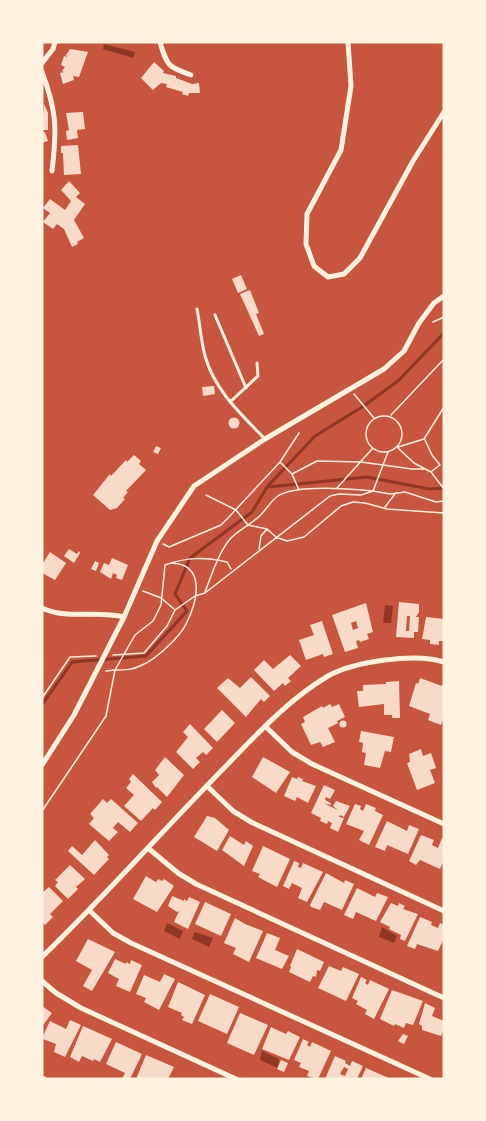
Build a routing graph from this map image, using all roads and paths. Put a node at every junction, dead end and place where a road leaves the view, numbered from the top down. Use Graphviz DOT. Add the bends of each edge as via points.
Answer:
graph roads {
  1 [pos="55,42"];
  2 [pos="160,42"];
  3 [pos="348,42"];
  4 [pos="42,63"];
  5 [pos="42,72"];
  6 [pos="191,75"];
  7 [pos="444,112"];
  8 [pos="52,171"];
  9 [pos="444,296"];
  10 [pos="197,309"];
  11 [pos="215,315"];
  12 [pos="444,317"];
  13 [pos="433,322"];
  14 [pos="444,359"];
  15 [pos="257,363"];
  16 [pos="246,388"];
  17 [pos="350,389"];
  18 [pos="230,402"];
  19 [pos="444,407"];
  20 [pos="390,416"];
  21 [pos="374,418"];
  22 [pos="299,433"];
  23 [pos="265,439"];
  24 [pos="424,439"];
  25 [pos="397,447"];
  26 [pos="372,448"];
  27 [pos="388,452"];
  28 [pos="280,462"];
  29 [pos="361,462"];
  30 [pos="382,465"];
  31 [pos="440,465"];
  32 [pos="444,467"];
  33 [pos="425,469"];
  34 [pos="431,471"];
  35 [pos="292,474"];
  36 [pos="443,487"];
  37 [pos="337,488"];
  38 [pos="299,490"];
  39 [pos="373,491"];
  40 [pos="395,494"];
  41 [pos="206,495"];
  42 [pos="444,501"];
  43 [pos="384,508"];
  44 [pos="236,510"];
  45 [pos="443,515"];
  46 [pos="248,525"];
  47 [pos="267,529"];
  48 [pos="276,537"];
  49 [pos="157,541"];
  50 [pos="259,549"];
  51 [pos="217,560"];
  52 [pos="171,563"];
  53 [pos="232,570"];
  54 [pos="136,589"];
  55 [pos="205,593"];
  56 [pos="195,596"];
  57 [pos="161,598"];
  58 [pos="180,607"];
  59 [pos="175,610"];
  60 [pos="43,611"];
  61 [pos="124,617"];
  62 [pos="444,662"];
  63 [pos="115,670"];
  64 [pos="96,673"];
  65 [pos="265,726"];
  66 [pos="42,765"];
  67 [pos="207,786"];
  68 [pos="42,811"];
  69 [pos="444,824"];
  70 [pos="148,848"];
  71 [pos="90,911"];
  72 [pos="444,911"];
  73 [pos="42,957"];
  74 [pos="42,981"];
  75 [pos="444,998"];
  76 [pos="237,1079"];
  77 [pos="430,1079"];
  1 -- 4 [label="street"];
  2 -- 6 [label="street" via="171,68"];
  3 -- 7 [label="street" via="351,86 341,150 307,214 306,244 314,266 328,277 344,274 360,258"];
  5 -- 8 [label="street" via="52,100 56,132"];
  9 -- 17 [label="street" via="419,323 404,351 384,369"];
  10 -- 18 [label="lane" via="205,356"];
  11 -- 16 [label="lane"];
  12 -- 13 [label="path"];
  14 -- 20 [label="path"];
  15 -- 16 [label="lane" via="258,376"];
  16 -- 18 [label="lane"];
  17 -- 21 [label="path"];
  17 -- 23 [label="street"];
  18 -- 23 [label="lane"];
  19 -- 24 [label="path"];
  20 -- 21 [label="path"];
  20 -- 25 [label="path" via="402,430"];
  21 -- 26 [label="path" via="365,433"];
  22 -- 28 [label="path"];
  23 -- 49 [label="street" via="194,486"];
  24 -- 25 [label="path"];
  24 -- 31 [label="path"];
  25 -- 27 [label="path"];
  25 -- 33 [label="path"];
  26 -- 27 [label="path"];
  26 -- 29 [label="path"];
  27 -- 30 [label="path"];
  28 -- 35 [label="path"];
  28 -- 44 [label="path"];
  29 -- 30 [label="path"];
  29 -- 35 [label="path" via="317,461"];
  29 -- 37 [label="path"];
  30 -- 33 [label="path"];
  30 -- 39 [label="path"];
  31 -- 32 [label="path"];
  31 -- 34 [label="path"];
  33 -- 34 [label="path"];
  34 -- 36 [label="path"];
  35 -- 38 [label="path"];
  37 -- 38 [label="path"];
  37 -- 39 [label="path"];
  38 -- 46 [label="path" via="281,494"];
  39 -- 40 [label="path"];
  39 -- 48 [label="path" via="330,496"];
  40 -- 42 [label="path" via="405,492"];
  40 -- 43 [label="path"];
  41 -- 44 [label="path"];
  43 -- 45 [label="path"];
  43 -- 48 [label="path" via="353,502 341,506 304,537 287,541"];
  44 -- 46 [label="path"];
  44 -- 49 [label="path" via="221,525 169,547"];
  46 -- 47 [label="path"];
  46 -- 51 [label="path" via="231,537"];
  47 -- 48 [label="path"];
  47 -- 50 [label="path"];
  48 -- 50 [label="path"];
  49 -- 54 [label="street"];
  50 -- 53 [label="path"];
  51 -- 52 [label="path" via="182,559"];
  51 -- 53 [label="path" via="227,562"];
  51 -- 55 [label="path"];
  52 -- 56 [label="path" via="191,568 196,581"];
  52 -- 57 [label="path" via="165,565"];
  53 -- 55 [label="path"];
  54 -- 57 [label="path"];
  54 -- 61 [label="street"];
  55 -- 56 [label="path"];
  56 -- 58 [label="path"];
  56 -- 63 [label="path" via="186,625 164,649 145,664"];
  57 -- 59 [label="path"];
  57 -- 63 [label="path" via="153,621 135,635"];
  60 -- 61 [label="street"];
  61 -- 64 [label="street"];
  62 -- 65 [label="street" via="399,659 367,663 331,675 303,692"];
  63 -- 64 [label="path"];
  63 -- 68 [label="path" via="106,716"];
  64 -- 66 [label="street"];
  65 -- 67 [label="street"];
  65 -- 69 [label="street" via="292,752 312,764"];
  67 -- 70 [label="street"];
  67 -- 72 [label="street" via="251,822"];
  70 -- 71 [label="street"];
  70 -- 75 [label="street" via="196,884"];
  71 -- 73 [label="street"];
  71 -- 77 [label="street" via="113,933 131,943"];
  74 -- 76 [label="street" via="81,1008"];
}
